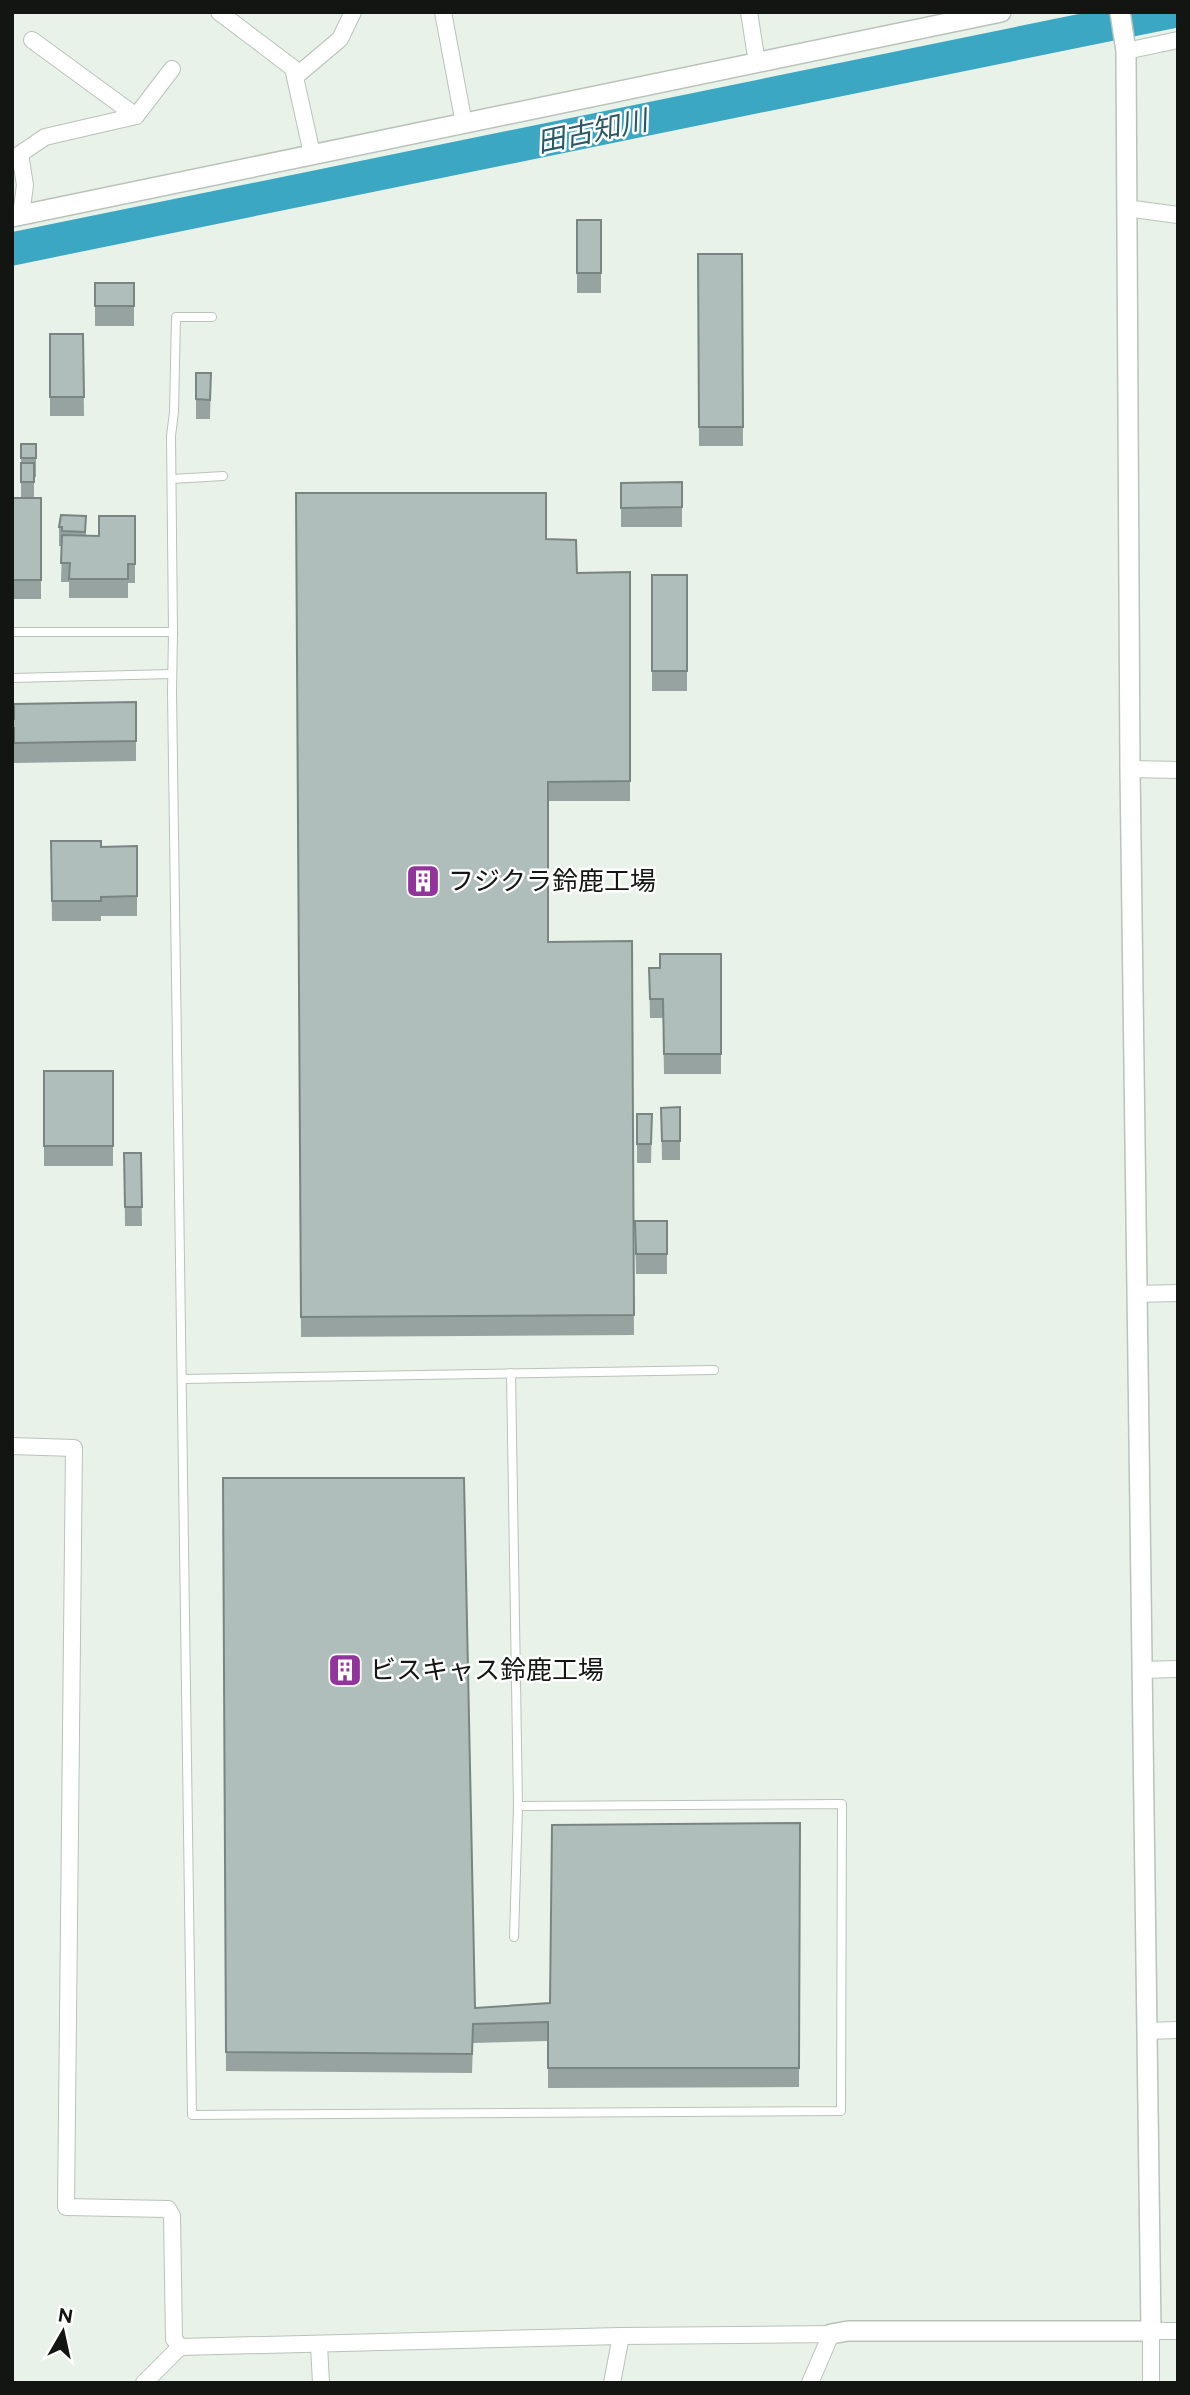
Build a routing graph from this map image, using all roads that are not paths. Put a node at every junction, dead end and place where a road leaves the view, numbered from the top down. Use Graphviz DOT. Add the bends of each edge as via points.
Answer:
graph roads {
  1 [pos="219,12"];
  2 [pos="353,12"];
  3 [pos="443,12"];
  4 [pos="749,12"];
  5 [pos="1001,12"];
  6 [pos="1120,12"];
  7 [pos="938,19"];
  8 [pos="32,40"];
  9 [pos="1178,40"];
  10 [pos="1126,51"];
  11 [pos="757,63"];
  12 [pos="172,69"];
  13 [pos="295,77"];
  14 [pos="135,116"];
  15 [pos="464,124"];
  16 [pos="16,153"];
  17 [pos="312,154"];
  18 [pos="1126,208"];
  19 [pos="1178,215"];
  20 [pos="16,216"];
  21 [pos="212,317"];
  22 [pos="223,476"];
  23 [pos="172,478"];
  24 [pos="12,632"];
  25 [pos="173,632"];
  26 [pos="172,674"];
  27 [pos="12,678"];
  28 [pos="1130,769"];
  29 [pos="1178,770"];
  30 [pos="1178,1293"];
  31 [pos="1136,1294"];
  32 [pos="715,1370"];
  33 [pos="511,1373"];
  34 [pos="182,1378"];
  35 [pos="12,1446"];
  36 [pos="1178,1669"];
  37 [pos="1142,1670"];
  38 [pos="518,1806"];
  39 [pos="514,1937"];
  40 [pos="1146,2031"];
  41 [pos="1178,2031"];
  42 [pos="1151,2331"];
  43 [pos="1178,2331"];
  44 [pos="831,2334"];
  45 [pos="621,2336"];
  46 [pos="319,2345"];
  47 [pos="180,2347"];
  48 [pos="144,2383"];
  49 [pos="321,2383"];
  50 [pos="612,2383"];
  51 [pos="810,2383"];
  52 [pos="1152,2383"];
  1 -- 13 [label="street" via="292,68"];
  2 -- 13 [label="street" via="341,39"];
  3 -- 15 [label="street"];
  4 -- 11 [label="street"];
  5 -- 7 [label="street"];
  6 -- 10 [label="street"];
  7 -- 11 [label="street"];
  8 -- 14 [label="street"];
  9 -- 10 [label="street"];
  10 -- 18 [label="street"];
  11 -- 15 [label="street"];
  12 -- 14 [label="street"];
  13 -- 17 [label="street"];
  14 -- 16 [label="street" via="46,137"];
  15 -- 17 [label="street"];
  16 -- 20 [label="street" via="25,185"];
  17 -- 20 [label="street"];
  18 -- 19 [label="street"];
  18 -- 28 [label="street"];
  21 -- 23 [label="lane" via="176,317"];
  22 -- 23 [label="lane"];
  23 -- 25 [label="lane"];
  24 -- 25 [label="lane"];
  25 -- 26 [label="lane"];
  26 -- 27 [label="lane"];
  26 -- 34 [label="lane"];
  28 -- 29 [label="street"];
  28 -- 31 [label="street"];
  30 -- 31 [label="street"];
  31 -- 37 [label="street"];
  32 -- 33 [label="lane"];
  33 -- 34 [label="lane"];
  33 -- 38 [label="lane"];
  34 -- 38 [label="lane" via="192,2115 841,2111 842,1804"];
  35 -- 47 [label="street" via="74,1448 66,2207 167,2209 172,2216 174,2339"];
  36 -- 37 [label="street"];
  37 -- 40 [label="street"];
  38 -- 39 [label="lane"];
  40 -- 41 [label="street"];
  40 -- 42 [label="street"];
  42 -- 43 [label="street"];
  42 -- 44 [label="street"];
  42 -- 52 [label="street"];
  44 -- 45 [label="street"];
  44 -- 51 [label="street"];
  45 -- 46 [label="street"];
  45 -- 50 [label="street"];
  46 -- 47 [label="street"];
  46 -- 49 [label="street"];
  47 -- 48 [label="street"];
}
